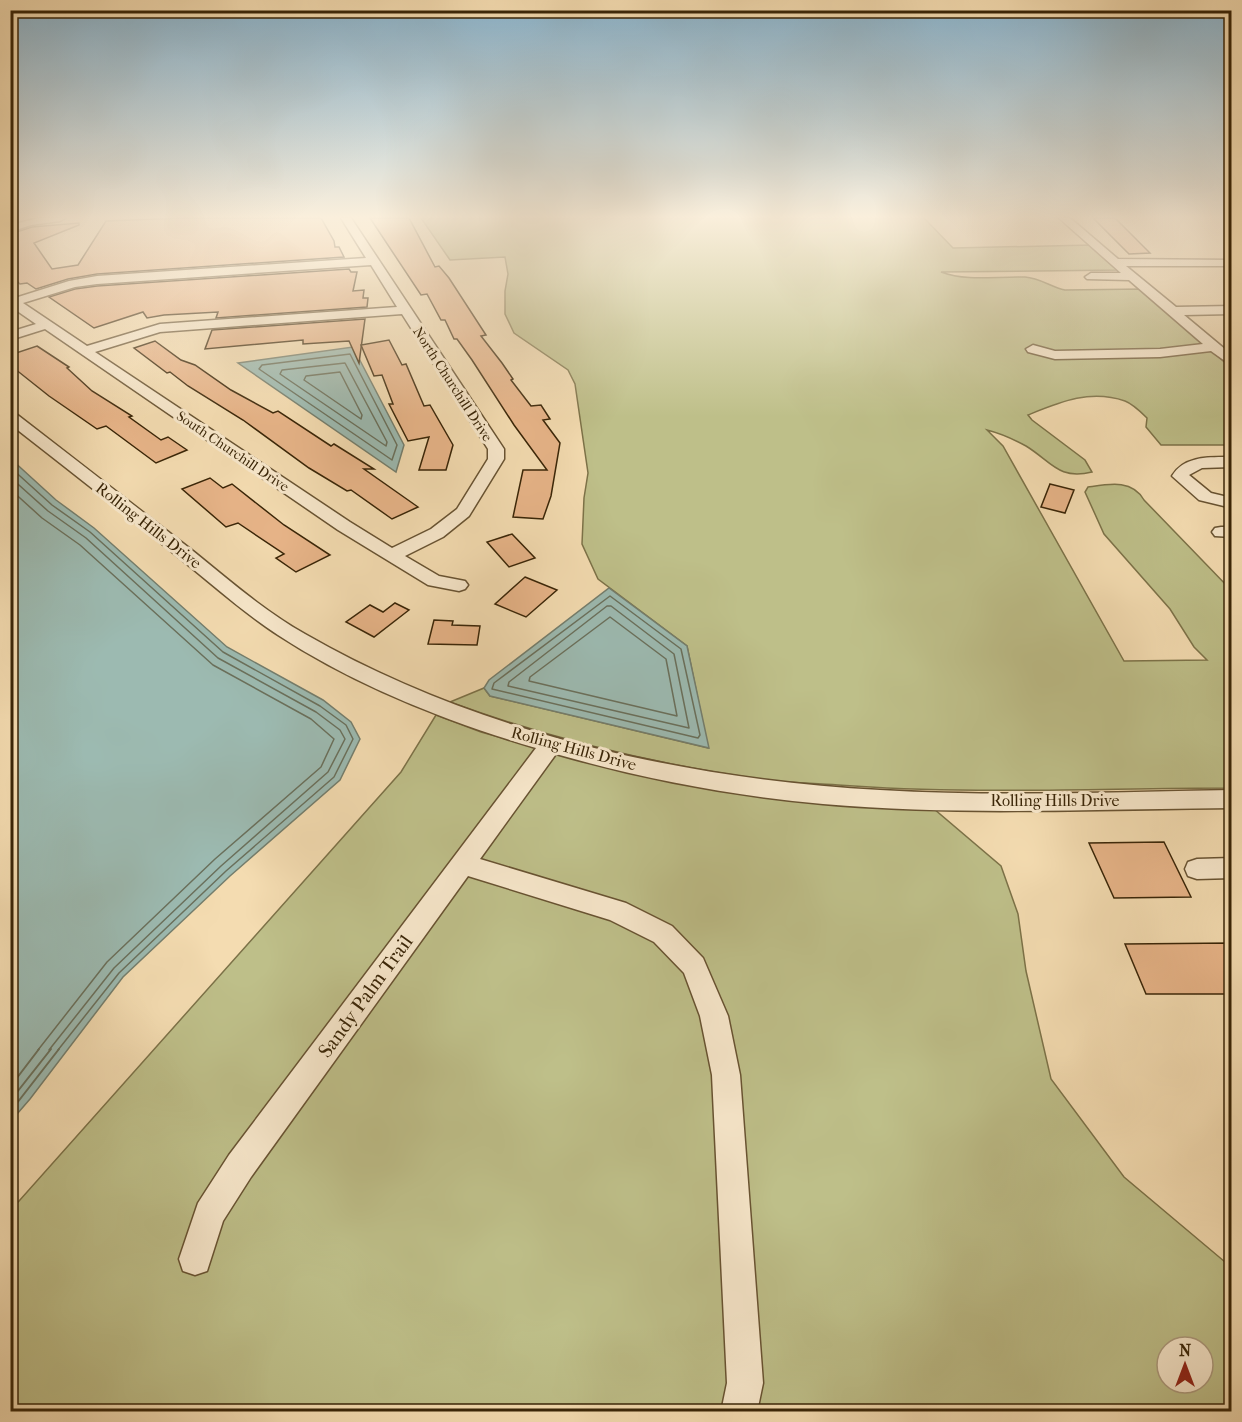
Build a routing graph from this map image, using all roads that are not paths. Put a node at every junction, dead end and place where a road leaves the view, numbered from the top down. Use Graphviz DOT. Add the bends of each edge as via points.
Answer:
graph roads {
  1 [pos="72,284"];
  2 [pos="388,284"];
  3 [pos="1142,284"];
  4 [pos="12,301"];
  5 [pos="405,310"];
  6 [pos="1232,310"];
  7 [pos="1173,311"];
  8 [pos="45,325"];
  9 [pos="10,336"];
  10 [pos="1214,347"];
  11 [pos="1033,349"];
  12 [pos="84,351"];
  13 [pos="1230,360"];
  14 [pos="10,416"];
  15 [pos="1232,462"];
  16 [pos="1232,503"];
  17 [pos="392,555"];
  18 [pos="459,585"];
  19 [pos="552,743"];
  20 [pos="1232,799"];
  21 [pos="462,864"];
  22 [pos="1232,868"];
  23 [pos="1197,869"];
  24 [pos="195,1259"];
  25 [pos="740,1412"];
  1 -- 4 [label="street"];
  2 -- 5 [label="street, North Churchill Drive"];
  3 -- 7 [label="street"];
  4 -- 8 [label="street, South Churchill Drive"];
  5 -- 12 [label="street" via="160,328"];
  5 -- 17 [label="street, North Churchill Drive" via="496,449 496,459 464,512 436,533"];
  6 -- 7 [label="street"];
  7 -- 10 [label="street"];
  8 -- 9 [label="street"];
  8 -- 12 [label="street, South Churchill Drive"];
  10 -- 11 [label="street" via="1160,353 1055,355"];
  10 -- 13 [label="street"];
  12 -- 17 [label="street, South Churchill Drive"];
  14 -- 19 [label="street, Rolling Hills Drive" via="296,638 422,701"];
  15 -- 16 [label="street" via="1188,466 1180,476 1205,497"];
  17 -- 18 [label="street, South Churchill Drive" via="434,581"];
  19 -- 20 [label="street, Rolling Hills Drive" via="628,763 777,790 997,801"];
  19 -- 21 [label="street, Sandy Palm Trail"];
  21 -- 24 [label="street, Sandy Palm Trail" via="240,1166 209,1214"];
  21 -- 25 [label="street" via="617,911 663,934 694,966 714,1016 726,1076 745,1383"];
  22 -- 23 [label="street"];
}
